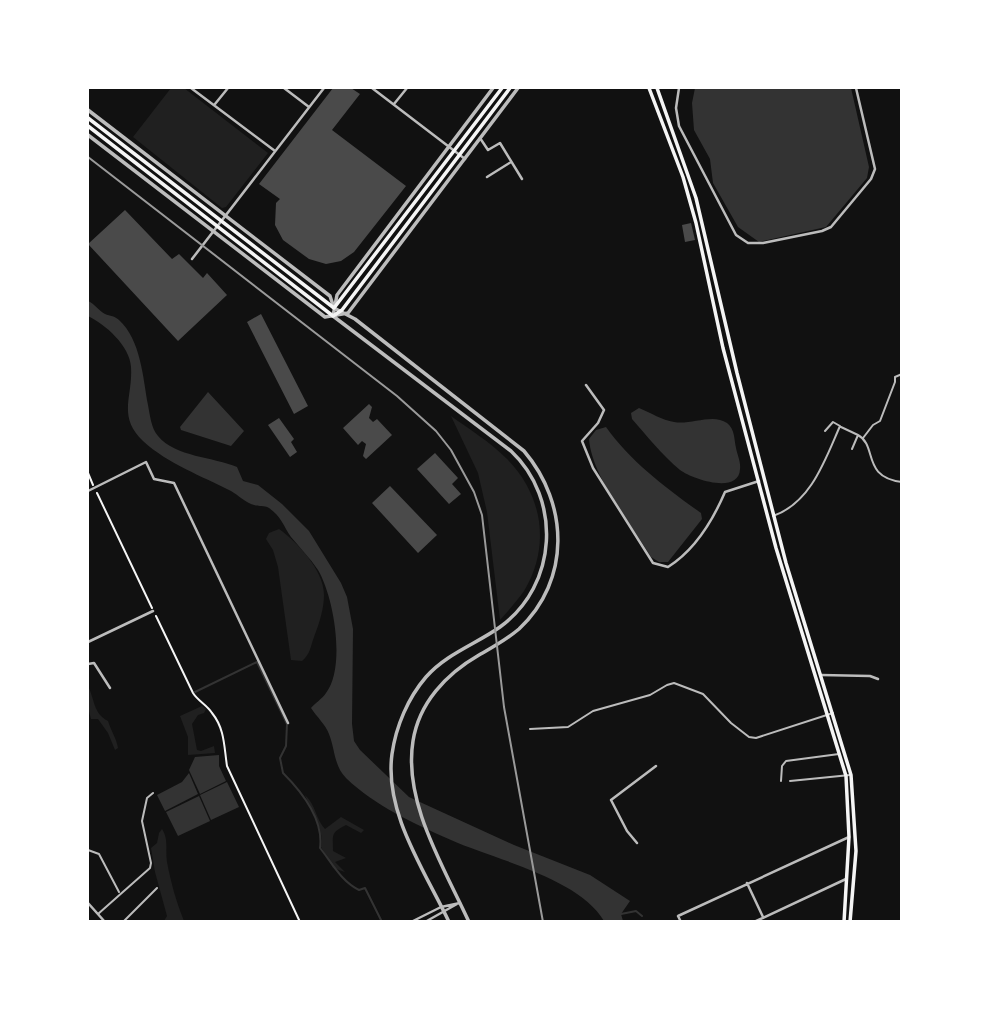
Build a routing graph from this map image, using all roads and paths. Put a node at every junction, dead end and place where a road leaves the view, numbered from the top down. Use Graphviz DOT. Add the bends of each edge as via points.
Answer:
graph roads {
  1 [pos="191,88"];
  2 [pos="228,88"];
  3 [pos="284,88"];
  4 [pos="324,88"];
  5 [pos="372,88"];
  6 [pos="407,88"];
  7 [pos="493,88"];
  8 [pos="502,88"];
  9 [pos="510,88"];
  10 [pos="518,88"];
  11 [pos="649,88"];
  12 [pos="657,88"];
  13 [pos="679,88"];
  14 [pos="856,88"];
  15 [pos="214,105"];
  16 [pos="394,105"];
  17 [pos="309,107"];
  18 [pos="88,110"];
  19 [pos="88,118"];
  20 [pos="88,126"];
  21 [pos="88,135"];
  22 [pos="480,138"];
  23 [pos="449,147"];
  24 [pos="455,151"];
  25 [pos="275,152"];
  26 [pos="460,155"];
  27 [pos="465,159"];
  28 [pos="512,162"];
  29 [pos="487,177"];
  30 [pos="522,178"];
  31 [pos="226,216"];
  32 [pos="222,220"];
  33 [pos="218,226"];
  34 [pos="214,231"];
  35 [pos="192,259"];
  36 [pos="337,295"];
  37 [pos="330,296"];
  38 [pos="334,308"];
  39 [pos="342,310"];
  40 [pos="348,313"];
  41 [pos="332,316"];
  42 [pos="732,353"];
  43 [pos="725,355"];
  44 [pos="901,374"];
  45 [pos="586,385"];
  46 [pos="840,426"];
  47 [pos="825,431"];
  48 [pos="858,435"];
  49 [pos="863,438"];
  50 [pos="852,449"];
  51 [pos="88,473"];
  52 [pos="759,481"];
  53 [pos="901,482"];
  54 [pos="94,488"];
  55 [pos="88,491"];
  56 [pos="776,516"];
  57 [pos="769,518"];
  58 [pos="153,611"];
  59 [pos="88,642"];
  60 [pos="88,664"];
  61 [pos="821,675"];
  62 [pos="878,679"];
  63 [pos="110,688"];
  64 [pos="834,713"];
  65 [pos="828,715"];
  66 [pos="288,723"];
  67 [pos="530,729"];
  68 [pos="841,753"];
  69 [pos="656,766"];
  70 [pos="849,775"];
  71 [pos="780,780"];
  72 [pos="789,781"];
  73 [pos="153,793"];
  74 [pos="849,836"];
  75 [pos="637,843"];
  76 [pos="88,850"];
  77 [pos="846,879"];
  78 [pos="747,883"];
  79 [pos="157,888"];
  80 [pos="120,894"];
  81 [pos="88,903"];
  82 [pos="460,903"];
  83 [pos="441,907"];
  84 [pos="445,912"];
  85 [pos="98,914"];
  86 [pos="763,917"];
  87 [pos="105,922"];
  88 [pos="122,922"];
  89 [pos="300,922"];
  90 [pos="411,922"];
  91 [pos="425,922"];
  92 [pos="449,922"];
  93 [pos="469,922"];
  94 [pos="681,922"];
  95 [pos="754,922"];
  96 [pos="844,922"];
  97 [pos="850,922"];
  1 -- 15 [label="street"];
  2 -- 15 [label="street"];
  3 -- 17 [label="street"];
  4 -- 17 [label="street"];
  5 -- 16 [label="street"];
  6 -- 16 [label="street"];
  7 -- 23 [label="street"];
  8 -- 24 [label="main road"];
  9 -- 26 [label="main road"];
  10 -- 22 [label="street"];
  11 -- 43 [label="main road" via="694,216"];
  12 -- 42 [label="main road" via="696,198"];
  13 -- 14 [label="street" via="679,127 736,235 748,243 831,227 872,179 875,169"];
  15 -- 25 [label="street"];
  16 -- 23 [label="street"];
  17 -- 25 [label="street"];
  18 -- 31 [label="street"];
  19 -- 32 [label="main road"];
  20 -- 33 [label="main road"];
  21 -- 34 [label="street"];
  22 -- 27 [label="street"];
  22 -- 28 [label="street" via="488,150 500,143"];
  23 -- 24 [label="street"];
  23 -- 36 [label="street"];
  24 -- 26 [label="street"];
  24 -- 38 [label="main road"];
  25 -- 31 [label="street"];
  26 -- 27 [label="street"];
  26 -- 39 [label="main road"];
  27 -- 40 [label="street"];
  28 -- 29 [label="street"];
  28 -- 30 [label="street"];
  31 -- 32 [label="street"];
  31 -- 37 [label="street"];
  32 -- 33 [label="street"];
  32 -- 38 [label="main road"];
  33 -- 34 [label="street"];
  33 -- 41 [label="main road"];
  34 -- 35 [label="street"];
  34 -- 41 [label="street" via="325,317"];
  36 -- 37 [label="street"];
  36 -- 38 [label="street"];
  37 -- 38 [label="street"];
  38 -- 39 [label="street"];
  38 -- 41 [label="street"];
  39 -- 40 [label="street"];
  39 -- 41 [label="main road"];
  40 -- 41 [label="street"];
  40 -- 82 [label="street" via="524,451 544,480 557,519 553,573 536,611 502,642 444,681 423,709 413,738 412,783 419,811"];
  41 -- 83 [label="street" via="517,456 537,483 544,505 547,550 541,573 519,611 426,677 399,724 391,763 396,804"];
  42 -- 43 [label="main road"];
  42 -- 56 [label="main road"];
  43 -- 52 [label="main road"];
  44 -- 49 [label="lane" via="895,377 880,421"];
  45 -- 52 [label="street" via="604,410 582,441 593,468 653,563 668,566 679,560 712,520 725,492"];
  46 -- 47 [label="lane" via="834,422"];
  46 -- 48 [label="lane"];
  46 -- 56 [label="lane" via="818,475 803,496"];
  48 -- 49 [label="lane"];
  48 -- 50 [label="lane"];
  49 -- 53 [label="lane" via="874,468 883,477"];
  51 -- 54 [label="path"];
  52 -- 57 [label="main road"];
  54 -- 55 [label="street"];
  54 -- 58 [label="path"];
  54 -- 66 [label="street" via="146,463 154,479 174,483"];
  56 -- 57 [label="lane"];
  56 -- 61 [label="main road"];
  57 -- 65 [label="main road"];
  58 -- 59 [label="street"];
  58 -- 89 [label="path" via="192,693 220,725 227,766"];
  60 -- 63 [label="street" via="99,668"];
  61 -- 62 [label="street"];
  61 -- 64 [label="main road"];
  64 -- 65 [label="lane"];
  64 -- 70 [label="main road"];
  65 -- 67 [label="lane" via="749,737 703,694 674,683 650,695 593,710 568,727"];
  65 -- 68 [label="main road"];
  68 -- 70 [label="main road"];
  68 -- 71 [label="lane" via="786,761"];
  69 -- 75 [label="street" via="611,800"];
  70 -- 72 [label="lane"];
  70 -- 74 [label="main road"];
  70 -- 97 [label="main road" via="856,851"];
  73 -- 80 [label="lane" via="146,798 142,821 150,868"];
  74 -- 77 [label="main road"];
  74 -- 78 [label="street"];
  76 -- 80 [label="lane" via="99,855"];
  77 -- 86 [label="street"];
  77 -- 96 [label="main road"];
  78 -- 86 [label="street"];
  78 -- 94 [label="street" via="678,916"];
  79 -- 88 [label="lane"];
  80 -- 85 [label="lane"];
  81 -- 85 [label="street"];
  82 -- 83 [label="street"];
  82 -- 84 [label="street"];
  82 -- 93 [label="street"];
  83 -- 84 [label="street"];
  83 -- 90 [label="street"];
  84 -- 91 [label="street"];
  84 -- 92 [label="street"];
  85 -- 87 [label="street"];
  86 -- 95 [label="street"];
}
